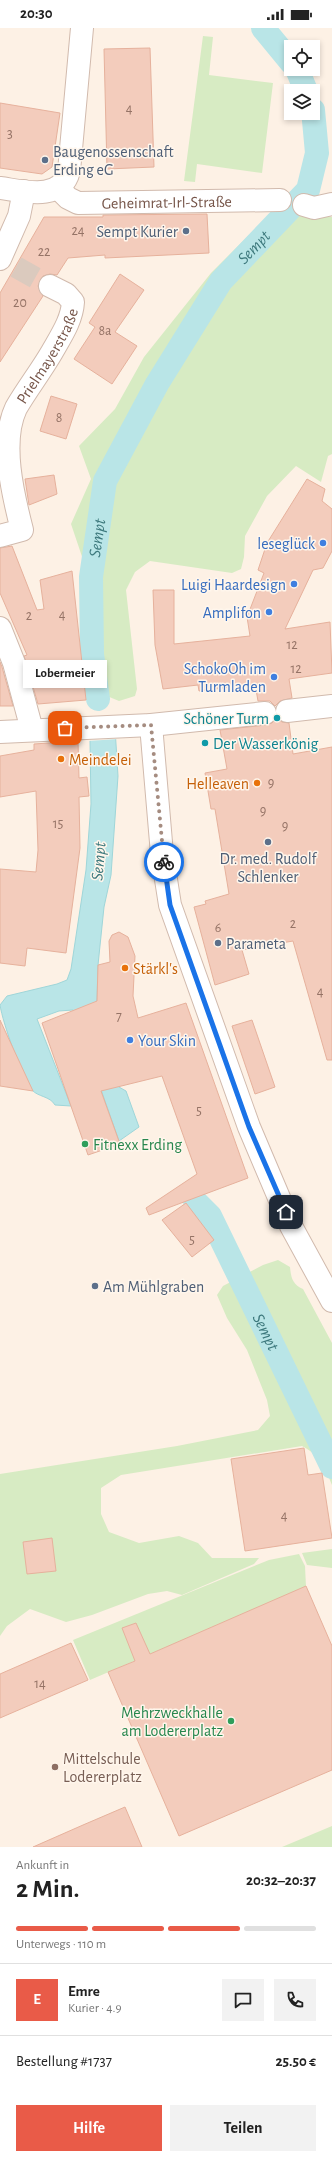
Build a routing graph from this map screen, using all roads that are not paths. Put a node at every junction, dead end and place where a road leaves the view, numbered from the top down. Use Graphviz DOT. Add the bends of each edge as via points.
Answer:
graph roads {
  1 [pos="82,28"];
  2 [pos="0,188"];
  3 [pos="58,188"];
  4 [pos="24,191"];
  5 [pos="280,200"];
  6 [pos="5,262"];
  7 [pos="50,286"];
  8 [pos="0,536"];
  9 [pos="0,628"];
  10 [pos="332,706"];
  11 [pos="287,711"];
  12 [pos="265,713"];
  13 [pos="151,725"];
  14 [pos="32,730"];
  15 [pos="0,732"];
  16 [pos="332,1301"];
  1 -- 3 [label="street" via="68,171 64,182"];
  2 -- 4 [label="street"];
  3 -- 4 [label="street" via="44,192"];
  3 -- 5 [label="street, Geheimrat-Irl-Straße" via="78,203"];
  4 -- 6 [label="street"];
  7 -- 8 [label="street, Prielmayerstraße" via="66,294 73,302 72,314 44,367 15,409 8,436 8,470 22,530"];
  9 -- 14 [label="street" via="14,663"];
  10 -- 11 [label="street"];
  12 -- 13 [label="street"];
  13 -- 14 [label="street"];
  13 -- 16 [label="street" via="162,854 170,905 249,1127 291,1226"];
  14 -- 15 [label="street"];
}
